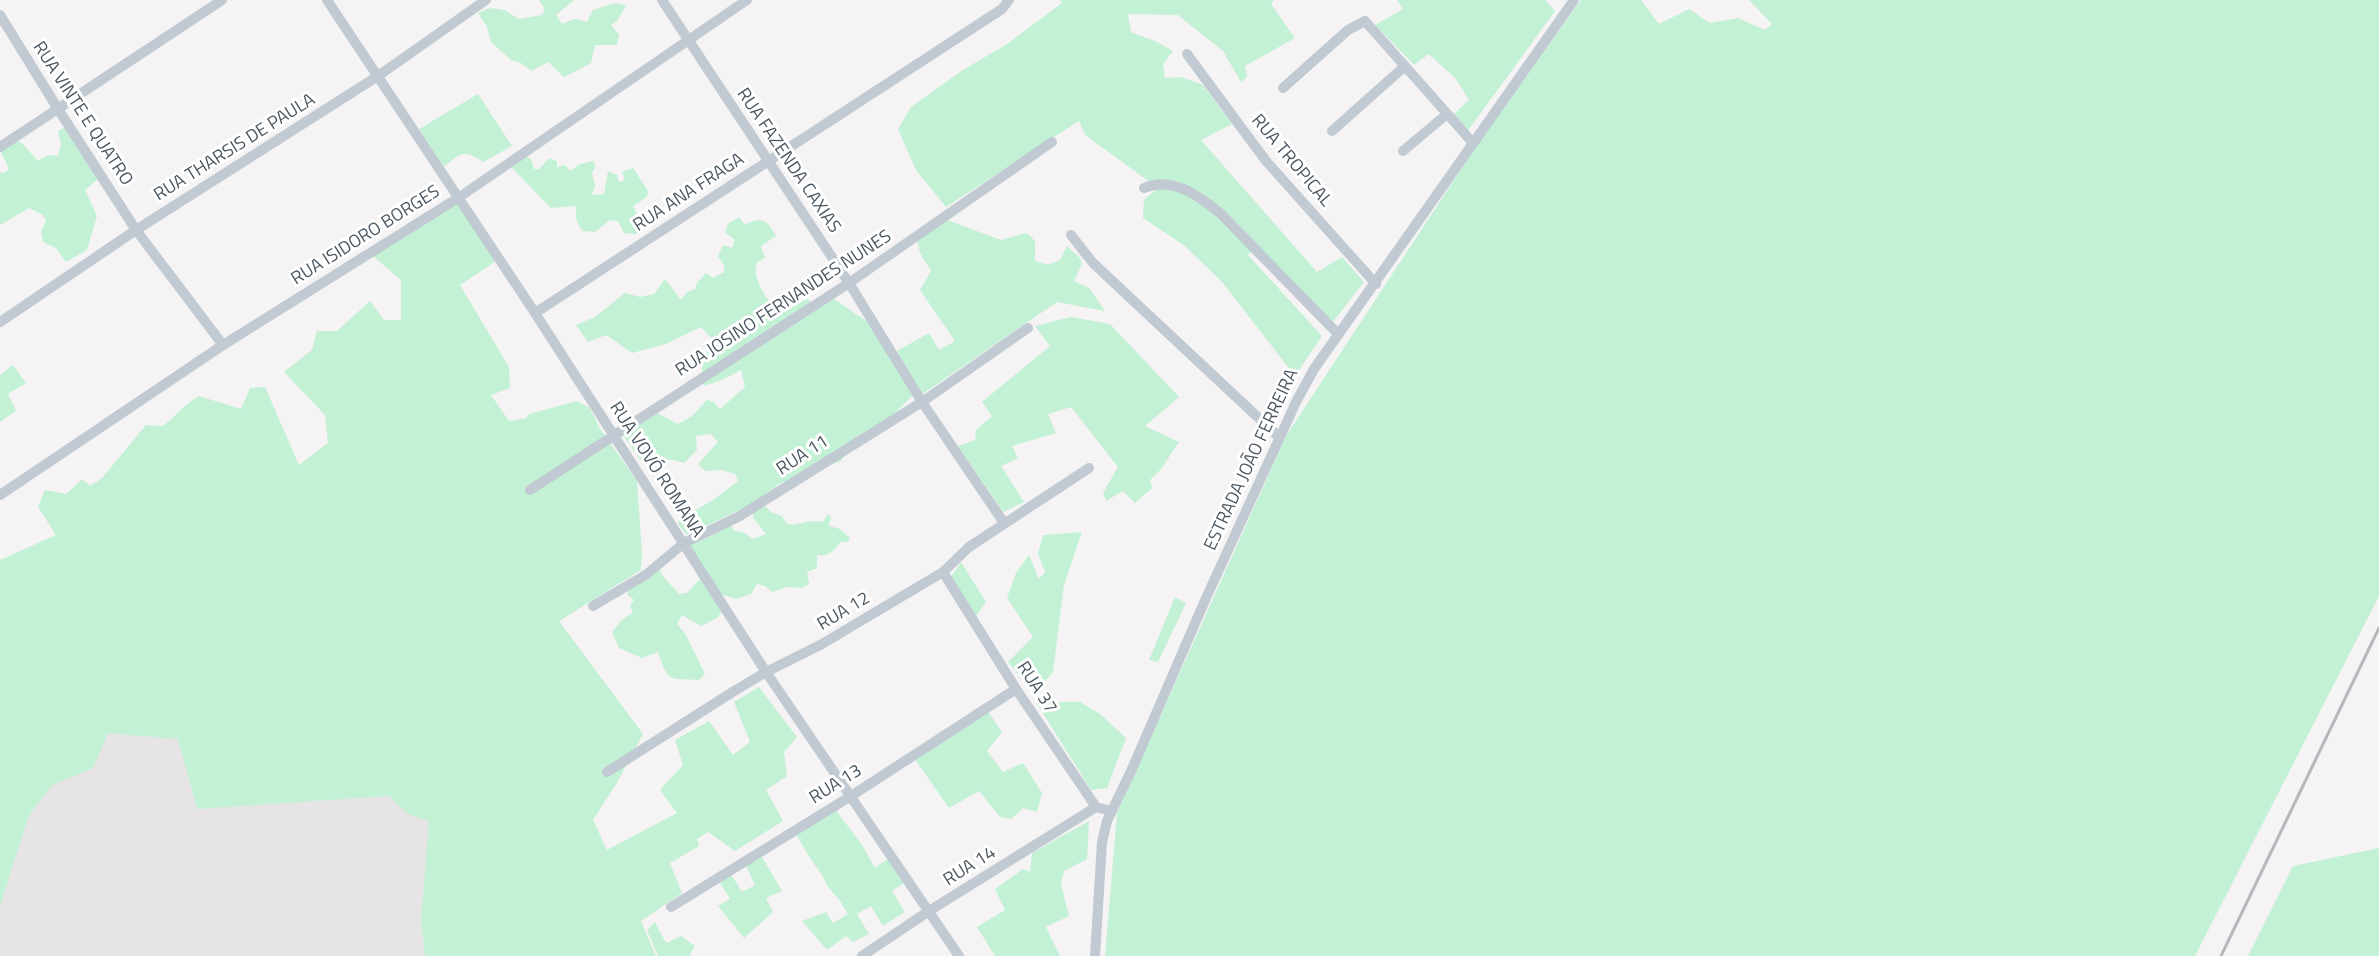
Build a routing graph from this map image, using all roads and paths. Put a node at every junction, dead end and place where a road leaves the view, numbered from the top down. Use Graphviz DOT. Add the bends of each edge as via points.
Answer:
graph roads {
  1 [pos="222,0"];
  2 [pos="327,0"];
  3 [pos="486,0"];
  4 [pos="662,0"];
  5 [pos="747,0"];
  6 [pos="1009,0"];
  7 [pos="1574,0"];
  8 [pos="0,15"];
  9 [pos="689,41"];
  10 [pos="1187,54"];
  11 [pos="1405,66"];
  12 [pos="378,76"];
  13 [pos="1283,88"];
  14 [pos="57,109"];
  15 [pos="1447,114"];
  16 [pos="1332,131"];
  17 [pos="1052,142"];
  18 [pos="1473,142"];
  19 [pos="0,147"];
  20 [pos="1402,151"];
  21 [pos="767,161"];
  22 [pos="1144,188"];
  23 [pos="458,198"];
  24 [pos="136,230"];
  25 [pos="1071,235"];
  26 [pos="849,283"];
  27 [pos="1376,284"];
  28 [pos="535,313"];
  29 [pos="0,322"];
  30 [pos="1028,328"];
  31 [pos="1338,334"];
  32 [pos="223,345"];
  33 [pos="922,402"];
  34 [pos="614,435"];
  35 [pos="1279,437"];
  36 [pos="1089,468"];
  37 [pos="531,490"];
  38 [pos="1,492"];
  39 [pos="1004,523"];
  40 [pos="684,543"];
  41 [pos="943,572"];
  42 [pos="593,606"];
  43 [pos="765,672"];
  44 [pos="1016,688"];
  45 [pos="608,772"];
  46 [pos="851,796"];
  47 [pos="1096,807"];
  48 [pos="1112,811"];
  49 [pos="671,907"];
  50 [pos="929,911"];
  51 [pos="862,956"];
  52 [pos="959,956"];
  53 [pos="1095,956"];
  1 -- 14 [label="street"];
  2 -- 12 [label="street, RUA VOVÓ ROMANA"];
  3 -- 12 [label="street, RUA THARSIS DE PAULA"];
  4 -- 9 [label="street, RUA FAZENDA CAXIAS"];
  5 -- 9 [label="street, RUA ISIDORO BORGES"];
  6 -- 21 [label="street, RUA ANA FRAGA" via="1002,9"];
  7 -- 18 [label="street, ESTRADA JOÃO FERREIRA"];
  8 -- 14 [label="street, RUA VINTE E QUATRO"];
  9 -- 21 [label="street, RUA FAZENDA CAXIAS"];
  9 -- 23 [label="street, RUA ISIDORO BORGES"];
  10 -- 27 [label="street, RUA TROPICAL" via="1266,161"];
  11 -- 13 [label="street" via="1368,22 1361,21"];
  11 -- 15 [label="street"];
  11 -- 16 [label="street"];
  12 -- 23 [label="street, RUA VOVÓ ROMANA"];
  12 -- 24 [label="street, RUA THARSIS DE PAULA"];
  14 -- 19 [label="street"];
  14 -- 24 [label="street, RUA VINTE E QUATRO"];
  15 -- 18 [label="street"];
  15 -- 20 [label="street"];
  17 -- 26 [label="street, RUA JOSINO FERNANDES NUNES"];
  18 -- 27 [label="street, ESTRADA JOÃO FERREIRA"];
  21 -- 26 [label="street, RUA FAZENDA CAXIAS"];
  21 -- 28 [label="street, RUA ANA FRAGA"];
  22 -- 31 [label="street" via="1162,183 1174,185 1204,200"];
  23 -- 28 [label="street, RUA VOVÓ ROMANA"];
  23 -- 32 [label="street, RUA ISIDORO BORGES"];
  24 -- 29 [label="street, RUA THARSIS DE PAULA"];
  24 -- 32 [label="street, RUA VINTE E QUATRO"];
  25 -- 35 [label="street" via="1093,263"];
  26 -- 33 [label="street, RUA FAZENDA CAXIAS"];
  26 -- 34 [label="street, RUA JOSINO FERNANDES NUNES"];
  27 -- 31 [label="street, ESTRADA JOÃO FERREIRA"];
  28 -- 34 [label="street, RUA VOVÓ ROMANA"];
  30 -- 33 [label="street, RUA 11"];
  31 -- 35 [label="street, ESTRADA JOÃO FERREIRA" via="1314,369"];
  32 -- 38 [label="street, RUA ISIDORO BORGES"];
  33 -- 39 [label="street, RUA FAZENDA CAXIAS"];
  33 -- 40 [label="street, RUA 11" via="738,517"];
  34 -- 37 [label="street, RUA JOSINO FERNANDES NUNES"];
  34 -- 40 [label="street, RUA VOVÓ ROMANA"];
  35 -- 48 [label="street, ESTRADA JOÃO FERREIRA"];
  36 -- 39 [label="street, RUA 12"];
  39 -- 41 [label="street, RUA 12" via="969,547"];
  40 -- 42 [label="street, RUA 11" via="647,574"];
  40 -- 43 [label="street, RUA VOVÓ ROMANA"];
  41 -- 43 [label="street, RUA 12" via="822,644"];
  41 -- 44 [label="street, RUA 37"];
  43 -- 45 [label="street, RUA 12"];
  43 -- 46 [label="street, RUA VOVÓ ROMANA"];
  44 -- 46 [label="street, RUA 13"];
  44 -- 47 [label="street, RUA 37"];
  46 -- 49 [label="street, RUA 13"];
  46 -- 50 [label="street, RUA VOVÓ ROMANA"];
  47 -- 48 [label="street"];
  47 -- 50 [label="street, RUA 14"];
  48 -- 53 [label="street, ESTRADA JOÃO FERREIRA" via="1102,842"];
  50 -- 51 [label="street, RUA 14"];
  50 -- 52 [label="street, RUA VOVÓ ROMANA"];
}
